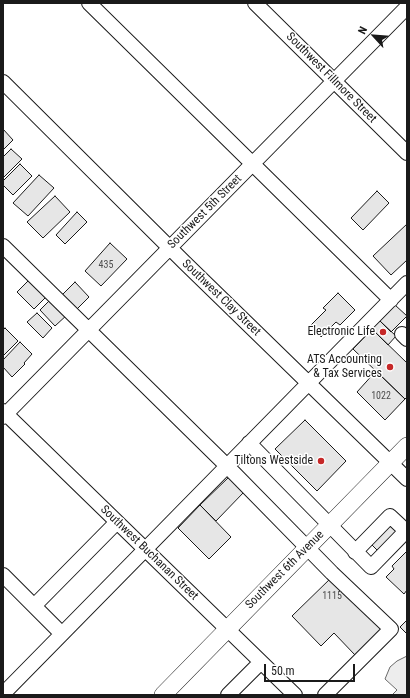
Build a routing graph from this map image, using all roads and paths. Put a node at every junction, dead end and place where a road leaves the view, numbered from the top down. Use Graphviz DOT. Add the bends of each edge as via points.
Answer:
graph roads {
  1 [pos="89,3"];
  2 [pos="255,3"];
  3 [pos="407,8"];
  4 [pos="334,81"];
  5 [pos="3,82"];
  6 [pos="407,153"];
  7 [pos="253,164"];
  8 [pos="3,246"];
  9 [pos="170,248"];
  10 [pos="407,283"];
  11 [pos="391,300"];
  12 [pos="89,330"];
  13 [pos="308,384"];
  14 [pos="4,414"];
  15 [pos="250,443"];
  16 [pos="407,446"];
  17 [pos="390,463"];
  18 [pos="227,466"];
  19 [pos="407,479"];
  20 [pos="117,522"];
  21 [pos="329,525"];
  22 [pos="406,530"];
  23 [pos="307,548"];
  24 [pos="146,549"];
  25 [pos="355,552"];
  26 [pos="3,575"];
  27 [pos="34,606"];
  28 [pos="227,629"];
  29 [pos="62,634"];
  30 [pos="261,662"];
  31 [pos="3,694"];
  32 [pos="163,695"];
  33 [pos="228,695"];
  34 [pos="295,695"];
  35 [pos="325,695"];
  1 -- 7 [label="street"];
  2 -- 4 [label="street, Southwest Fillmore Street"];
  3 -- 4 [label="street, Southwest 5th Street"];
  4 -- 6 [label="street, Southwest Fillmore Street"];
  4 -- 7 [label="street, Southwest 5th Street"];
  5 -- 9 [label="street, Southwest Clay Street"];
  7 -- 9 [label="street, Southwest 5th Street"];
  7 -- 11 [label="street"];
  8 -- 12 [label="street"];
  9 -- 12 [label="street, Southwest 5th Street"];
  9 -- 13 [label="street, Southwest Clay Street"];
  10 -- 11 [label="street"];
  11 -- 13 [label="street"];
  12 -- 14 [label="street, Southwest 5th Street"];
  12 -- 18 [label="street"];
  13 -- 15 [label="street"];
  13 -- 17 [label="street, Southwest Clay Street"];
  14 -- 20 [label="street, Southwest Buchanan Street"];
  15 -- 18 [label="street"];
  15 -- 21 [label="street"];
  16 -- 17 [label="main road, Southwest 6th Avenue"];
  17 -- 19 [label="street, Southwest Clay Street"];
  17 -- 21 [label="main road, Southwest 6th Avenue"];
  18 -- 23 [label="street"];
  18 -- 24 [label="street"];
  20 -- 24 [label="street, Southwest Buchanan Street"];
  20 -- 27 [label="street"];
  21 -- 23 [label="main road, Southwest 6th Avenue"];
  21 -- 25 [label="street"];
  22 -- 25 [label="street" via="390,516"];
  22 -- 25 [label="street" via="371,568"];
  23 -- 28 [label="main road, Southwest 6th Avenue"];
  23 -- 35 [label="street" via="391,629"];
  24 -- 28 [label="street, Southwest Buchanan Street"];
  24 -- 29 [label="street"];
  26 -- 27 [label="street"];
  27 -- 29 [label="street"];
  28 -- 30 [label="street, Southwest Buchanan Street"];
  28 -- 32 [label="main road, Southwest 6th Avenue"];
  29 -- 31 [label="street"];
  30 -- 33 [label="street"];
  30 -- 34 [label="street, Southwest Buchanan Street"];
}
